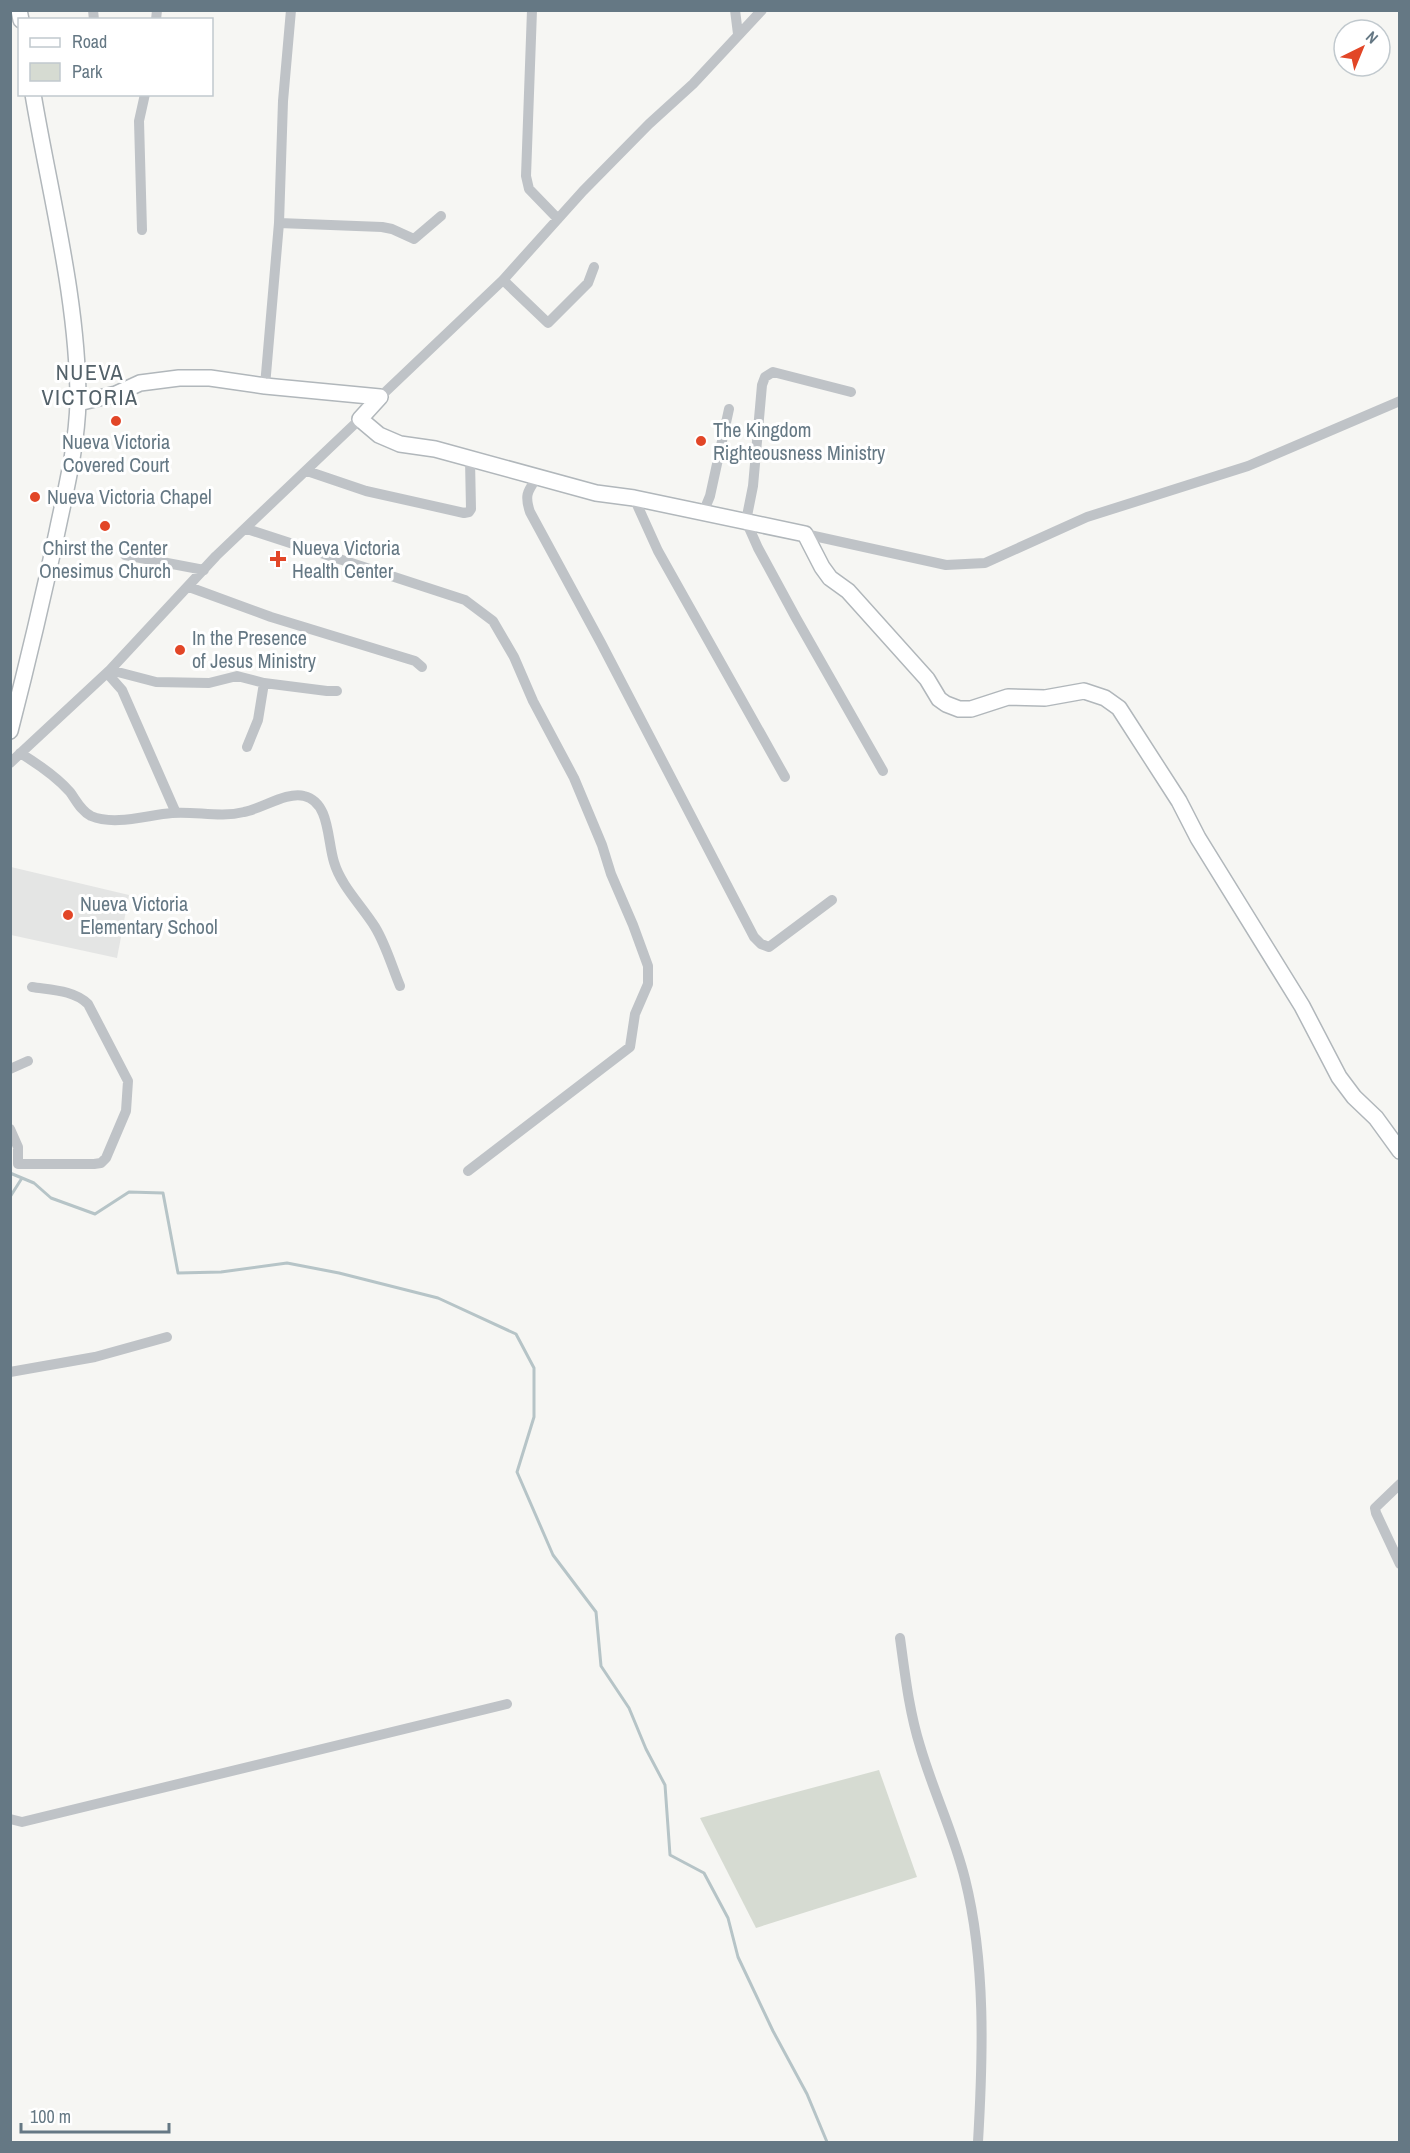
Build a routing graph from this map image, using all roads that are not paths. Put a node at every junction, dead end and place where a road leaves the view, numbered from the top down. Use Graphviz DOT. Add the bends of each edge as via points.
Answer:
graph roads {
  1 [pos="291,10"];
  2 [pos="532,10"];
  3 [pos="735,10"];
  4 [pos="762,10"];
  5 [pos="738,34"];
  6 [pos="33,96"];
  7 [pos="145,96"];
  8 [pos="441,216"];
  9 [pos="558,219"];
  10 [pos="279,223"];
  11 [pos="142,230"];
  12 [pos="594,267"];
  13 [pos="503,280"];
  14 [pos="265,386"];
  15 [pos="851,392"];
  16 [pos="380,397"];
  17 [pos="1400,401"];
  18 [pos="78,403"];
  19 [pos="729,409"];
  20 [pos="360,419"];
  21 [pos="470,460"];
  22 [pos="307,471"];
  23 [pos="537,476"];
  24 [pos="634,498"];
  25 [pos="704,513"];
  26 [pos="746,521"];
  27 [pos="246,529"];
  28 [pos="805,534"];
  29 [pos="125,555"];
  30 [pos="204,570"];
  31 [pos="189,587"];
  32 [pos="422,667"];
  33 [pos="108,671"];
  34 [pos="264,682"];
  35 [pos="338,691"];
  36 [pos="10,731"];
  37 [pos="247,747"];
  38 [pos="20,753"];
  39 [pos="10,763"];
  40 [pos="883,771"];
  41 [pos="785,777"];
  42 [pos="176,813"];
  43 [pos="832,900"];
  44 [pos="400,986"];
  45 [pos="32,987"];
  46 [pos="28,1061"];
  47 [pos="10,1070"];
  48 [pos="10,1129"];
  49 [pos="1400,1151"];
  50 [pos="468,1171"];
  51 [pos="167,1337"];
  52 [pos="10,1372"];
  53 [pos="1400,1484"];
  54 [pos="1400,1564"];
  55 [pos="900,1638"];
  56 [pos="507,1704"];
  57 [pos="10,1819"];
  58 [pos="978,2142"];
  1 -- 10 [label="street"];
  2 -- 9 [label="street" via="526,176 530,189"];
  3 -- 5 [label="street"];
  4 -- 5 [label="street"];
  5 -- 9 [label="street"];
  6 -- 18 [label="street" via="65,272"];
  7 -- 11 [label="street" via="139,121"];
  8 -- 10 [label="street" via="414,239 382,227"];
  9 -- 13 [label="street"];
  10 -- 14 [label="street"];
  12 -- 13 [label="street" via="588,283 548,323"];
  13 -- 16 [label="street"];
  14 -- 16 [label="street"];
  14 -- 18 [label="street" via="210,378 167,378"];
  15 -- 26 [label="street" via="773,372 765,377"];
  16 -- 20 [label="street"];
  17 -- 28 [label="street" via="1248,466 1087,517 985,563 946,565"];
  18 -- 36 [label="street" via="69,477"];
  19 -- 25 [label="street"];
  20 -- 21 [label="street" via="388,440"];
  20 -- 22 [label="street"];
  21 -- 22 [label="street" via="471,509 464,513 366,491"];
  21 -- 23 [label="street"];
  22 -- 27 [label="street"];
  23 -- 24 [label="street" via="596,493"];
  23 -- 43 [label="street" via="527,493 530,512 754,937 769,946"];
  24 -- 25 [label="street"];
  24 -- 41 [label="street" via="658,551"];
  25 -- 26 [label="street"];
  26 -- 28 [label="street"];
  26 -- 40 [label="street"];
  27 -- 30 [label="street"];
  27 -- 50 [label="street" via="465,600 493,621 574,778 648,966 648,984 635,1014 630,1047"];
  28 -- 49 [label="street" via="830,578 848,591 946,704 959,710 971,709 1008,697 1045,698 1084,691 1119,708 1302,1006 1339,1077"];
  29 -- 30 [label="street"];
  30 -- 31 [label="street"];
  31 -- 32 [label="street" via="271,617 408,658"];
  31 -- 33 [label="street"];
  33 -- 34 [label="street" via="156,681 209,683 237,676"];
  33 -- 38 [label="street"];
  33 -- 42 [label="street" via="122,690"];
  34 -- 35 [label="street"];
  34 -- 37 [label="street" via="258,720"];
  38 -- 39 [label="street"];
  38 -- 42 [label="street" via="52,776 90,815 122,819"];
  42 -- 44 [label="street" via="231,815 286,797 302,795 312,799 324,811 335,865 375,928"];
  45 -- 48 [label="street" via="69,993 88,1004 128,1081 126,1112 101,1163 18,1164 18,1147"];
  46 -- 47 [label="street"];
  51 -- 52 [label="street" via="95,1357"];
  53 -- 54 [label="street" via="1375,1508"];
  55 -- 58 [label="street" via="919,1745 965,1878 971,1909 980,1979"];
  56 -- 57 [label="street" via="22,1822"];
}
